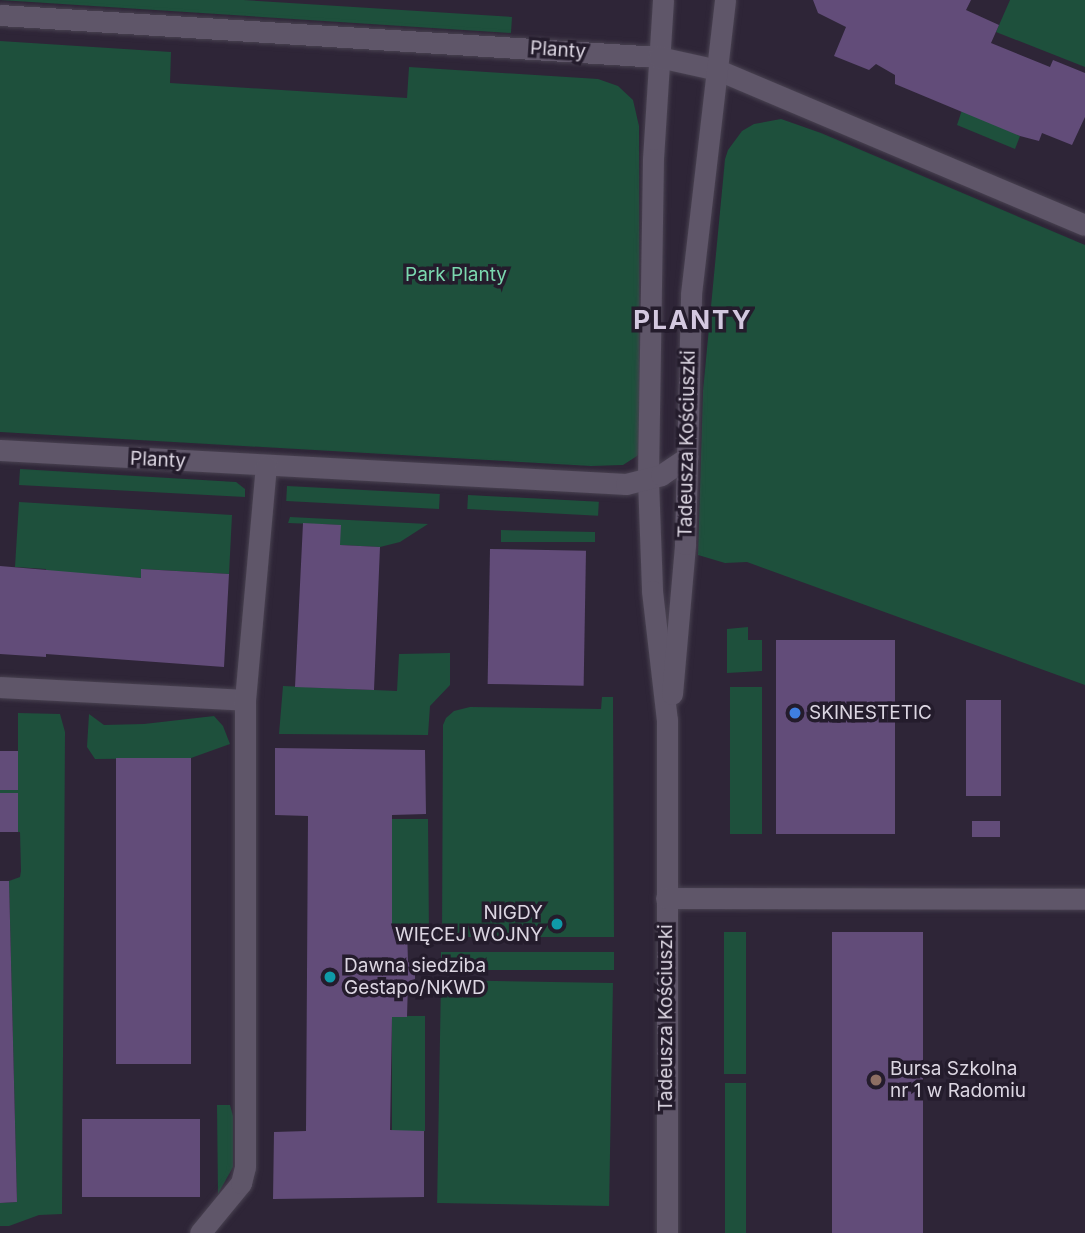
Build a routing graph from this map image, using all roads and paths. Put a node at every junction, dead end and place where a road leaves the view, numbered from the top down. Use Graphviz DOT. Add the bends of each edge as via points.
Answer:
graph roads {
  1 [pos="663,0"];
  2 [pos="725,0"];
  3 [pos="0,15"];
  4 [pos="659,57"];
  5 [pos="718,70"];
  6 [pos="1085,225"];
  7 [pos="0,450"];
  8 [pos="688,457"];
  9 [pos="266,466"];
  10 [pos="649,480"];
  11 [pos="0,687"];
  12 [pos="245,701"];
  13 [pos="667,720"];
  14 [pos="666,898"];
  15 [pos="1085,899"];
  16 [pos="200,1233"];
  17 [pos="667,1233"];
  1 -- 4 [label="street, Tadeusza Kościuszki"];
  2 -- 5 [label="street, Tadeusza Kościuszki"];
  3 -- 4 [label="street, Planty"];
  4 -- 5 [label="street, Planty"];
  4 -- 10 [label="street, Tadeusza Kościuszki" via="652,172"];
  5 -- 6 [label="street, Planty"];
  5 -- 8 [label="street, Tadeusza Kościuszki" via="691,294"];
  7 -- 9 [label="street, Planty"];
  8 -- 10 [label="street, Planty"];
  8 -- 13 [label="street, Tadeusza Kościuszki" via="680,626"];
  9 -- 10 [label="street, Planty" via="576,484"];
  9 -- 12 [label="street"];
  10 -- 13 [label="street, Tadeusza Kościuszki" via="652,591"];
  11 -- 12 [label="street"];
  12 -- 16 [label="street" via="245,1167 241,1184"];
  13 -- 14 [label="street, Tadeusza Kościuszki"];
  14 -- 15 [label="street"];
  14 -- 17 [label="street, Tadeusza Kościuszki"];
}
